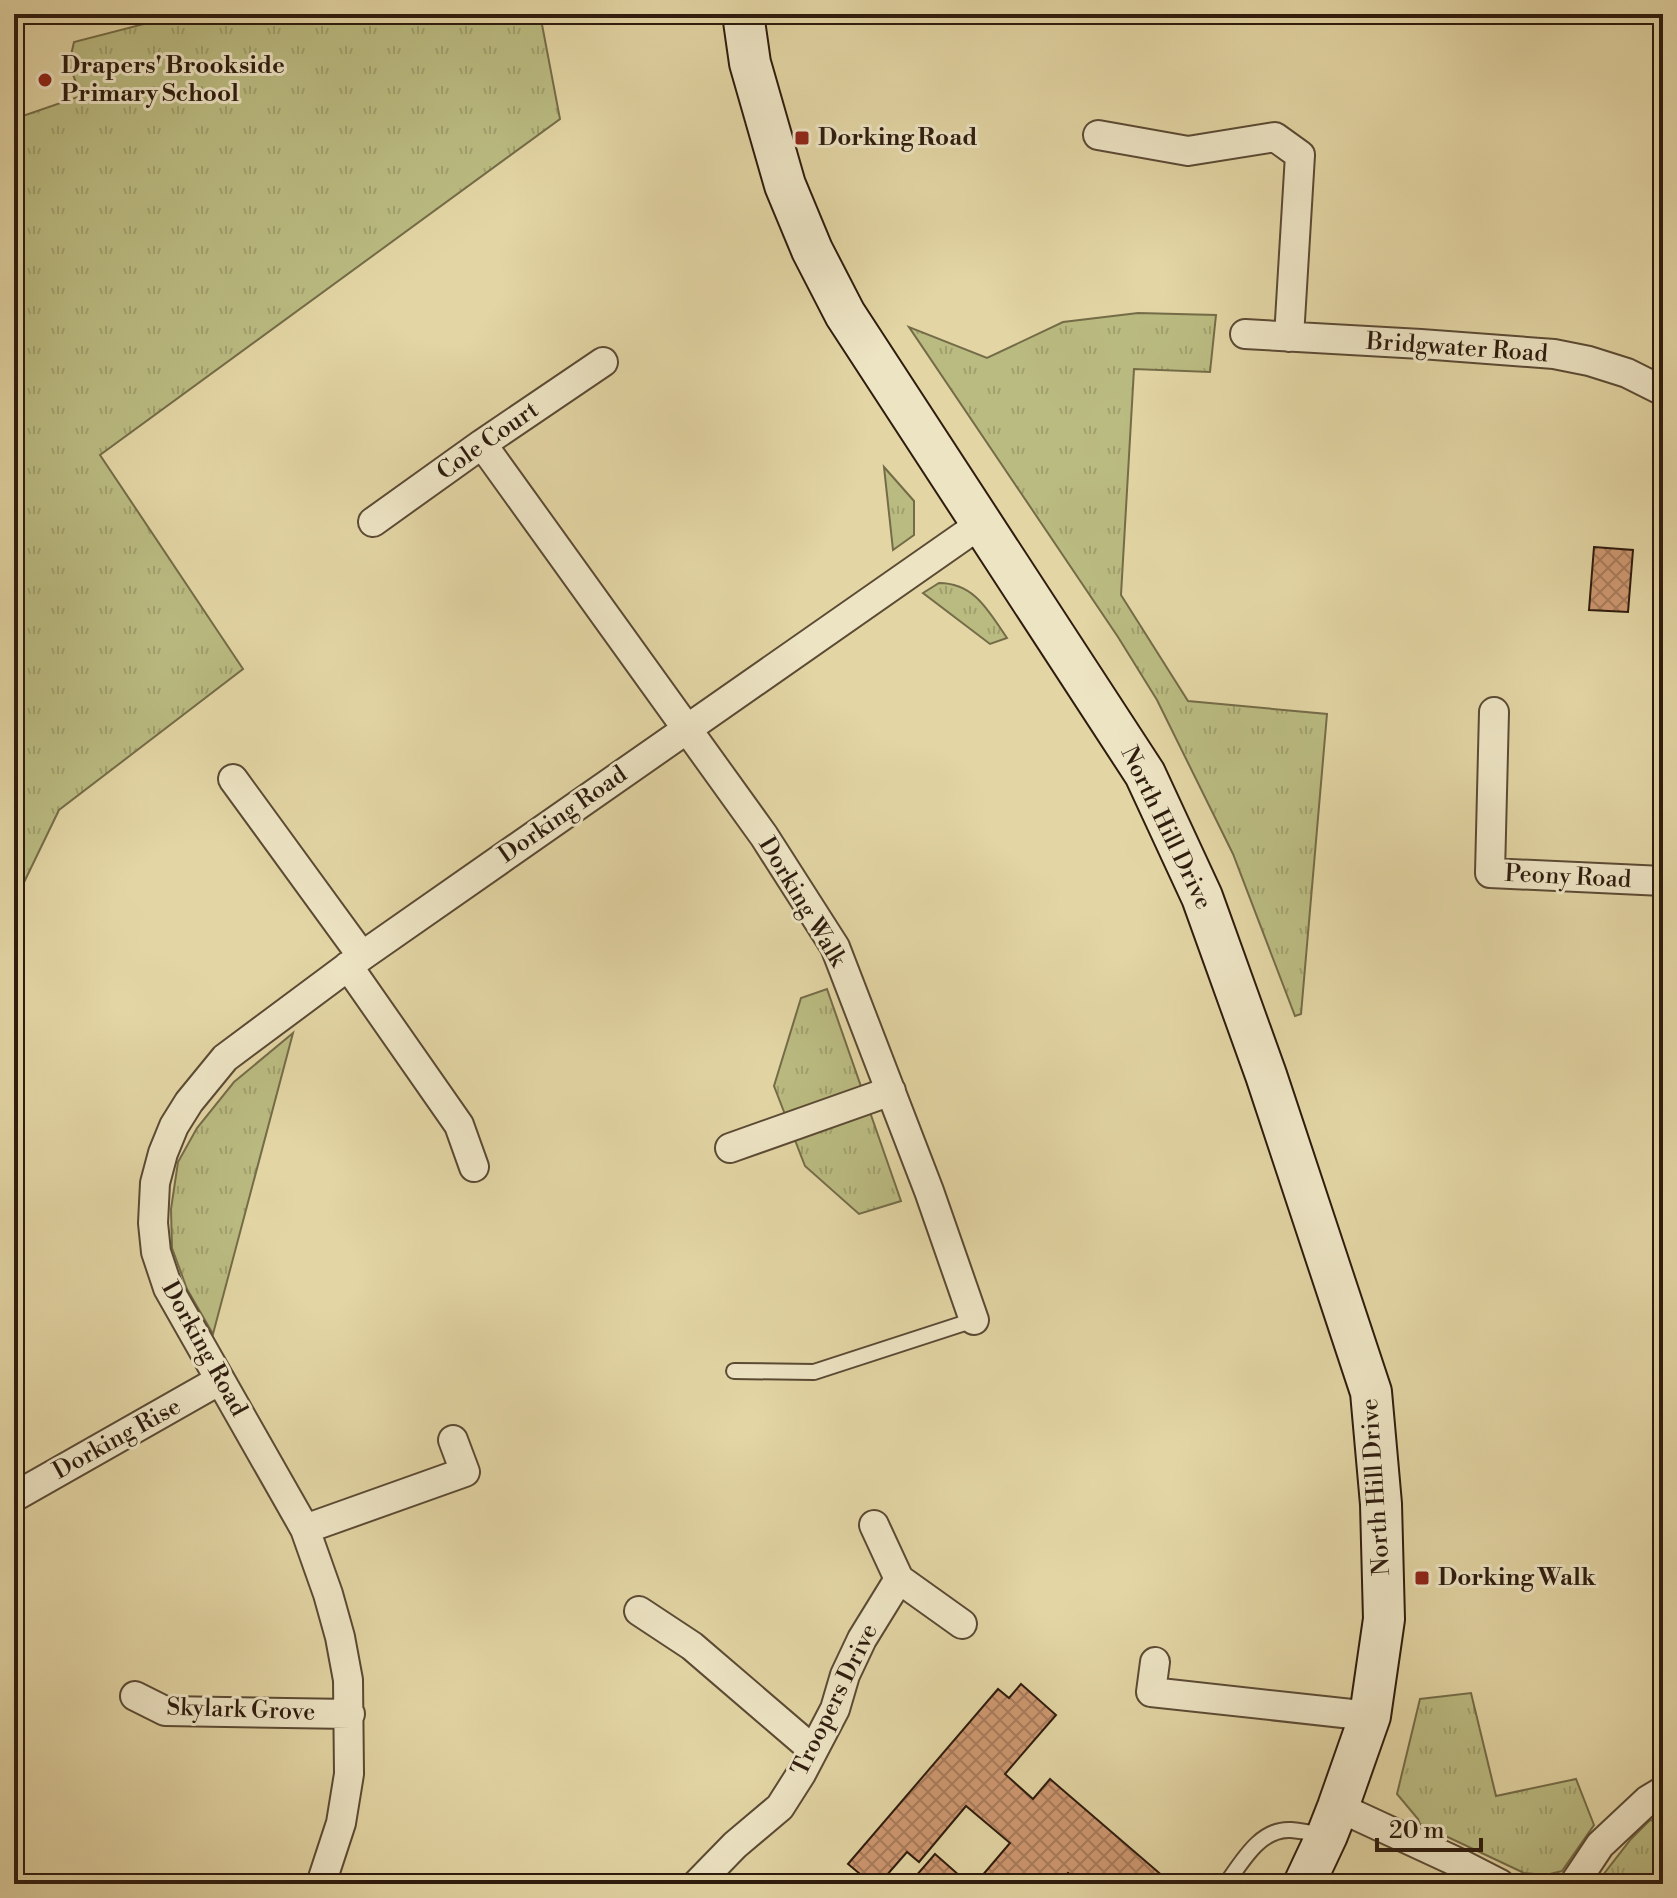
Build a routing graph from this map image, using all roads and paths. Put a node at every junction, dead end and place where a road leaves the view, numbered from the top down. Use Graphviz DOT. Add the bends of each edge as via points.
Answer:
graph roads {
  1 [pos="743,14"];
  2 [pos="1098,135"];
  3 [pos="1245,334"];
  4 [pos="1289,337"];
  5 [pos="603,362"];
  6 [pos="1663,391"];
  7 [pos="482,444"];
  8 [pos="373,522"];
  9 [pos="982,523"];
  10 [pos="1494,712"];
  11 [pos="686,728"];
  12 [pos="233,779"];
  13 [pos="1663,881"];
  14 [pos="355,961"];
  15 [pos="891,1091"];
  16 [pos="730,1148"];
  17 [pos="474,1167"];
  18 [pos="974,1320"];
  19 [pos="734,1371"];
  20 [pos="220,1380"];
  21 [pos="453,1440"];
  22 [pos="14,1497"];
  23 [pos="874,1525"];
  24 [pos="305,1529"];
  25 [pos="899,1579"];
  26 [pos="639,1611"];
  27 [pos="962,1624"];
  28 [pos="1155,1662"];
  29 [pos="135,1696"];
  30 [pos="350,1714"];
  31 [pos="1370,1716"];
  32 [pos="812,1749"];
  33 [pos="1663,1791"];
  34 [pos="1333,1821"];
  35 [pos="321,1884"];
  36 [pos="697,1884"];
  37 [pos="1226,1884"];
  38 [pos="1304,1884"];
  39 [pos="1500,1884"];
  40 [pos="1574,1884"];
  1 -- 9 [label="street, North Hill Drive" via="750,63 785,185 812,250 845,314"];
  2 -- 4 [label="street" via="1188,151 1275,137 1300,155"];
  3 -- 4 [label="street, Bridgwater Road"];
  4 -- 6 [label="street, Bridgwater Road" via="1554,354 1627,373"];
  5 -- 7 [label="street, Cole Court"];
  7 -- 8 [label="street, Cole Court"];
  7 -- 11 [label="street"];
  9 -- 11 [label="street, Dorking Road"];
  9 -- 31 [label="street, North Hill Drive" via="1145,774 1202,897 1371,1392 1384,1619"];
  10 -- 13 [label="street, Peony Road" via="1490,873"];
  11 -- 14 [label="street, Dorking Road"];
  11 -- 15 [label="street, Dorking Walk" via="835,947"];
  12 -- 14 [label="street"];
  14 -- 17 [label="street" via="459,1125"];
  14 -- 20 [label="street, Dorking Road" via="225,1058 189,1102 163,1153 155,1183 156,1252 168,1288"];
  15 -- 16 [label="street"];
  15 -- 18 [label="street, Dorking Walk"];
  18 -- 19 [label="lane" via="814,1372"];
  20 -- 22 [label="street, Dorking Rise"];
  20 -- 24 [label="street, Dorking Road"];
  21 -- 24 [label="street" via="465,1472"];
  23 -- 25 [label="street"];
  24 -- 30 [label="street, Dorking Road" via="340,1637"];
  25 -- 27 [label="street"];
  25 -- 32 [label="street, Troopers Drive" via="862,1639 835,1709"];
  26 -- 32 [label="street" via="692,1646"];
  28 -- 31 [label="street" via="1151,1692"];
  29 -- 30 [label="street, Skylark Grove" via="165,1711"];
  30 -- 35 [label="street, Dorking Road" via="341,1823"];
  31 -- 34 [label="street, North Hill Drive"];
  32 -- 36 [label="street, Troopers Drive" via="780,1807"];
  33 -- 40 [label="street" via="1600,1845"];
  34 -- 37 [label="lane" via="1265,1836"];
  34 -- 38 [label="street, North Hill Drive"];
  34 -- 39 [label="street" via="1457,1862"];
}
